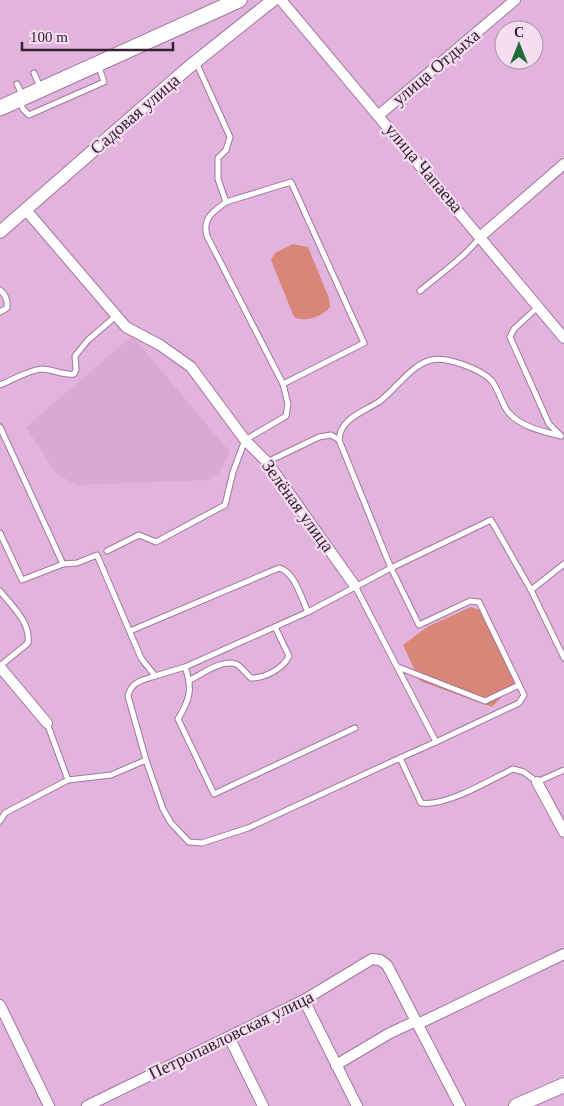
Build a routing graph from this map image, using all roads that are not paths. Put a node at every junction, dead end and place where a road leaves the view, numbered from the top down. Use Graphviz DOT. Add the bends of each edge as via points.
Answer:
graph roads {
  1 [pos="239,0"];
  2 [pos="273,0"];
  3 [pos="281,0"];
  4 [pos="515,0"];
  5 [pos="196,61"];
  6 [pos="98,64"];
  7 [pos="34,73"];
  8 [pos="41,89"];
  9 [pos="20,93"];
  10 [pos="0,108"];
  11 [pos="379,115"];
  12 [pos="564,164"];
  13 [pos="226,202"];
  14 [pos="26,210"];
  15 [pos="0,232"];
  16 [pos="481,236"];
  17 [pos="0,290"];
  18 [pos="420,291"];
  19 [pos="539,306"];
  20 [pos="0,312"];
  21 [pos="116,316"];
  22 [pos="564,338"];
  23 [pos="283,384"];
  24 [pos="0,385"];
  25 [pos="0,427"];
  26 [pos="562,436"];
  27 [pos="246,440"];
  28 [pos="339,440"];
  29 [pos="267,462"];
  30 [pos="0,533"];
  31 [pos="97,555"];
  32 [pos="63,564"];
  33 [pos="564,564"];
  34 [pos="391,568"];
  35 [pos="355,586"];
  36 [pos="531,590"];
  37 [pos="0,591"];
  38 [pos="308,612"];
  39 [pos="276,627"];
  40 [pos="130,631"];
  41 [pos="564,658"];
  42 [pos="0,667"];
  43 [pos="185,667"];
  44 [pos="397,667"];
  45 [pos="155,676"];
  46 [pos="190,680"];
  47 [pos="519,684"];
  48 [pos="48,723"];
  49 [pos="355,728"];
  50 [pos="436,742"];
  51 [pos="400,758"];
  52 [pos="146,760"];
  53 [pos="564,770"];
  54 [pos="68,780"];
  55 [pos="538,782"];
  56 [pos="0,821"];
  57 [pos="564,832"];
  58 [pos="564,954"];
  59 [pos="304,1000"];
  60 [pos="0,1005"];
  61 [pos="417,1023"];
  62 [pos="229,1036"];
  63 [pos="336,1065"];
  64 [pos="564,1085"];
  65 [pos="49,1106"];
  66 [pos="87,1106"];
  67 [pos="263,1106"];
  68 [pos="357,1106"];
  69 [pos="460,1106"];
  70 [pos="516,1106"];
  1 -- 6 [label="main road"];
  2 -- 5 [label="street, Садовая улица"];
  3 -- 11 [label="street, улица Чапаева"];
  4 -- 11 [label="street, улица Отдыха"];
  5 -- 13 [label="lane" via="230,137 226,150 218,158 218,179"];
  5 -- 14 [label="street, Садовая улица"];
  6 -- 8 [label="main road"];
  6 -- 9 [label="lane" via="104,82 29,115 23,109"];
  7 -- 8 [label="lane"];
  8 -- 9 [label="main road"];
  9 -- 10 [label="main road"];
  11 -- 16 [label="street, улица Чапаева"];
  12 -- 16 [label="street"];
  13 -- 23 [label="lane" via="209,215 204,225 207,236"];
  13 -- 23 [label="lane" via="291,182 364,344"];
  14 -- 15 [label="street, Садовая улица"];
  14 -- 21 [label="street, Зелёная улица"];
  16 -- 18 [label="lane" via="469,252"];
  16 -- 19 [label="street, улица Чапаева"];
  17 -- 20 [label="lane" via="8,302"];
  19 -- 22 [label="street, улица Чапаева"];
  19 -- 26 [label="lane" via="514,329 510,337 549,424"];
  21 -- 24 [label="lane" via="75,356 74,374 35,370"];
  21 -- 27 [label="street, Зелёная улица" via="126,327 191,366"];
  23 -- 27 [label="lane" via="288,404 286,416"];
  25 -- 32 [label="lane"];
  26 -- 28 [label="lane" via="538,430 510,414 491,380 472,368 451,361 431,360 416,368 382,400 344,423 339,430"];
  27 -- 29 [label="street, Зелёная улица"];
  27 -- 31 [label="lane" via="233,472 225,505 156,542 139,535"];
  28 -- 29 [label="lane" via="331,435 319,437"];
  28 -- 34 [label="lane"];
  29 -- 35 [label="street, Зелёная улица"];
  30 -- 32 [label="lane" via="22,580"];
  31 -- 32 [label="lane" via="77,563"];
  31 -- 40 [label="lane"];
  33 -- 36 [label="lane"];
  34 -- 35 [label="lane"];
  34 -- 36 [label="lane" via="491,520"];
  34 -- 47 [label="lane" via="419,625 470,601 479,602"];
  35 -- 38 [label="lane"];
  35 -- 44 [label="lane"];
  36 -- 41 [label="lane"];
  37 -- 42 [label="lane" via="30,634 28,643"];
  38 -- 39 [label="lane"];
  38 -- 40 [label="lane" via="291,576 279,568"];
  39 -- 43 [label="lane"];
  39 -- 46 [label="lane" via="288,656 278,668 260,678 250,678 237,665 221,665"];
  40 -- 45 [label="lane" via="141,658"];
  42 -- 48 [label="street"];
  43 -- 45 [label="lane"];
  43 -- 46 [label="lane"];
  44 -- 47 [label="lane" via="485,701"];
  44 -- 50 [label="lane"];
  45 -- 52 [label="lane" via="136,682 128,696"];
  46 -- 49 [label="lane" via="186,706 178,719 214,794"];
  47 -- 50 [label="lane" via="524,695 518,703"];
  48 -- 54 [label="lane"];
  50 -- 51 [label="lane"];
  51 -- 52 [label="lane" via="248,828 202,843 189,842 171,823"];
  51 -- 55 [label="lane" via="421,803 442,802 513,769"];
  52 -- 54 [label="lane" via="112,775"];
  53 -- 55 [label="lane"];
  54 -- 56 [label="lane" via="5,813"];
  55 -- 57 [label="street"];
  58 -- 61 [label="street"];
  59 -- 61 [label="street, Петропавловская улица" via="372,959 387,965"];
  59 -- 62 [label="street, Петропавловская улица"];
  59 -- 63 [label="street"];
  60 -- 65 [label="street"];
  61 -- 63 [label="street" via="390,1033"];
  61 -- 69 [label="street"];
  62 -- 66 [label="street, Петропавловская улица"];
  62 -- 67 [label="street"];
  63 -- 68 [label="street"];
  64 -- 70 [label="main road"];
}
